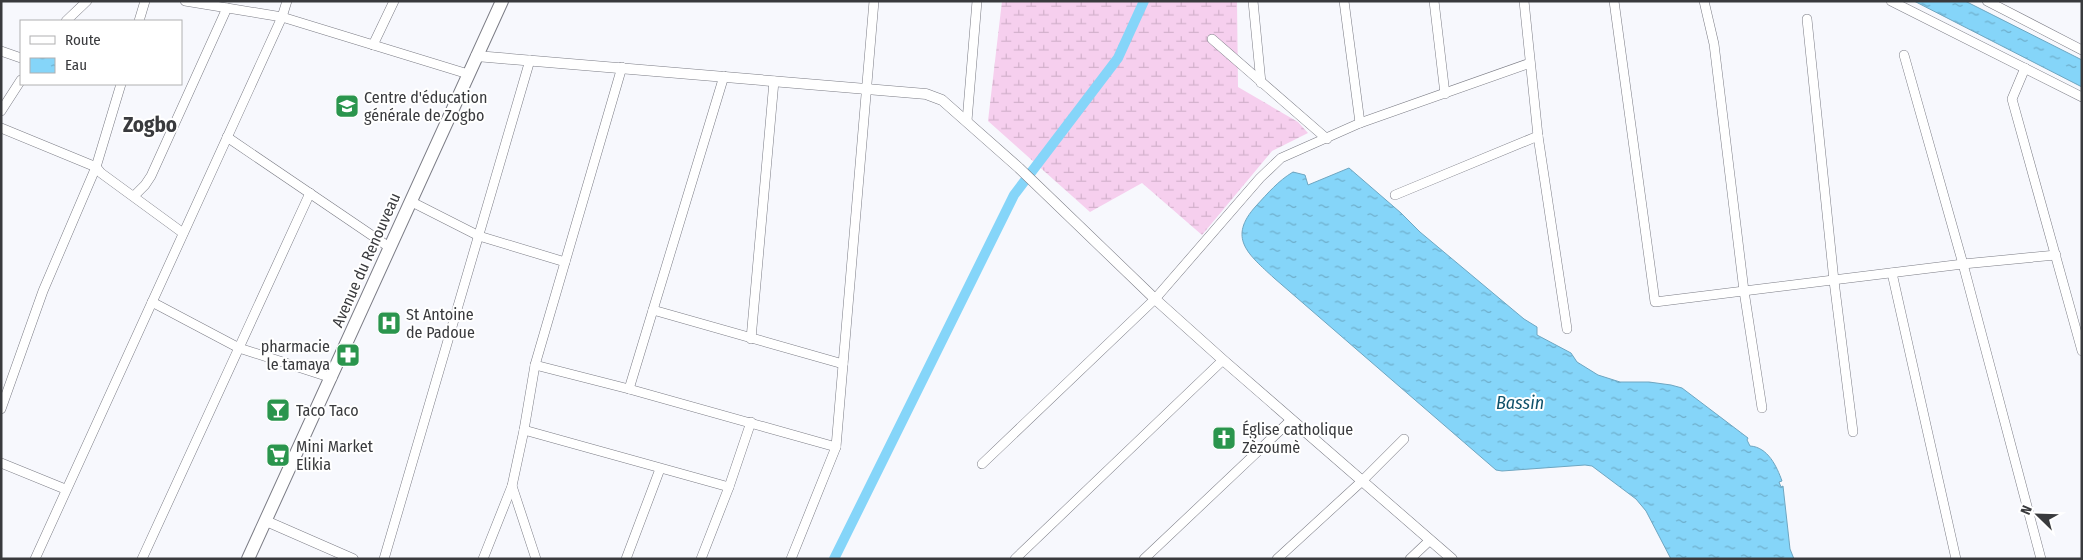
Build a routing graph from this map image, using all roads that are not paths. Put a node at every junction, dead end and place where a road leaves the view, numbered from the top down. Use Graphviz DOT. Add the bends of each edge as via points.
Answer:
graph roads {
  1 [pos="87,1"];
  2 [pos="145,1"];
  3 [pos="185,1"];
  4 [pos="287,1"];
  5 [pos="394,1"];
  6 [pos="502,1"];
  7 [pos="874,1"];
  8 [pos="977,1"];
  9 [pos="1253,1"];
  10 [pos="1344,1"];
  11 [pos="1434,1"];
  12 [pos="1524,1"];
  13 [pos="1614,1"];
  14 [pos="1704,1"];
  15 [pos="1891,1"];
  16 [pos="1987,1"];
  17 [pos="227,8"];
  18 [pos="282,17"];
  19 [pos="1807,19"];
  20 [pos="67,20"];
  21 [pos="139,20"];
  22 [pos="1212,39"];
  23 [pos="373,44"];
  24 [pos="2082,50"];
  25 [pos="1,51"];
  26 [pos="1904,55"];
  27 [pos="476,56"];
  28 [pos="20,58"];
  29 [pos="530,60"];
  30 [pos="1530,63"];
  31 [pos="622,67"];
  32 [pos="2025,68"];
  33 [pos="468,74"];
  34 [pos="724,76"];
  35 [pos="774,81"];
  36 [pos="20,82"];
  37 [pos="1262,82"];
  38 [pos="120,85"];
  39 [pos="867,88"];
  40 [pos="1445,94"];
  41 [pos="2082,97"];
  42 [pos="1,111"];
  43 [pos="967,121"];
  44 [pos="1360,123"];
  45 [pos="1,128"];
  46 [pos="1538,136"];
  47 [pos="227,137"];
  48 [pos="1326,139"];
  49 [pos="96,167"];
  50 [pos="310,193"];
  51 [pos="1395,195"];
  52 [pos="134,196"];
  53 [pos="410,201"];
  54 [pos="183,233"];
  55 [pos="480,236"];
  56 [pos="390,247"];
  57 [pos="2056,255"];
  58 [pos="565,262"];
  59 [pos="1963,264"];
  60 [pos="1892,273"];
  61 [pos="1834,281"];
  62 [pos="1744,291"];
  63 [pos="1155,299"];
  64 [pos="152,302"];
  65 [pos="653,310"];
  66 [pos="1567,329"];
  67 [pos="751,339"];
  68 [pos="239,348"];
  69 [pos="2082,351"];
  70 [pos="1223,360"];
  71 [pos="843,364"];
  72 [pos="535,365"];
  73 [pos="332,378"];
  74 [pos="629,389"];
  75 [pos="1762,408"];
  76 [pos="1,409"];
  77 [pos="1291,420"];
  78 [pos="751,422"];
  79 [pos="524,430"];
  80 [pos="1853,432"];
  81 [pos="1404,439"];
  82 [pos="836,446"];
  83 [pos="1,463"];
  84 [pos="982,464"];
  85 [pos="660,469"];
  86 [pos="1362,482"];
  87 [pos="512,486"];
  88 [pos="729,487"];
  89 [pos="66,489"];
  90 [pos="266,521"];
  91 [pos="1429,541"];
  92 [pos="341,557"];
  93 [pos="35,559"];
  94 [pos="142,559"];
  95 [pos="248,559"];
  96 [pos="353,559"];
  97 [pos="384,559"];
  98 [pos="484,559"];
  99 [pos="536,559"];
  100 [pos="626,559"];
  101 [pos="701,559"];
  102 [pos="791,559"];
  103 [pos="1014,559"];
  104 [pos="1144,559"];
  105 [pos="1277,559"];
  106 [pos="1410,559"];
  107 [pos="1452,559"];
  108 [pos="1956,559"];
  109 [pos="2041,559"];
  1 -- 20 [label="street"];
  2 -- 21 [label="street"];
  3 -- 17 [label="street"];
  4 -- 18 [label="street"];
  5 -- 23 [label="street"];
  6 -- 27 [label="main road, Avenue du Renouveau"];
  7 -- 39 [label="street"];
  8 -- 43 [label="street"];
  9 -- 37 [label="street"];
  10 -- 44 [label="street"];
  11 -- 40 [label="street"];
  12 -- 30 [label="street"];
  13 -- 62 [label="street" via="1655,302"];
  14 -- 62 [label="street" via="1714,44"];
  15 -- 32 [label="street"];
  16 -- 24 [label="street"];
  17 -- 18 [label="street"];
  17 -- 52 [label="street" via="151,176"];
  18 -- 23 [label="street"];
  18 -- 47 [label="street"];
  19 -- 61 [label="street"];
  22 -- 37 [label="street"];
  23 -- 33 [label="street"];
  25 -- 28 [label="street"];
  26 -- 59 [label="street"];
  27 -- 29 [label="street"];
  27 -- 33 [label="main road, Avenue du Renouveau"];
  29 -- 31 [label="street"];
  29 -- 55 [label="street"];
  30 -- 40 [label="street"];
  30 -- 46 [label="street"];
  31 -- 34 [label="street"];
  31 -- 58 [label="street"];
  32 -- 41 [label="street"];
  32 -- 57 [label="street" via="2012,99"];
  33 -- 53 [label="main road, Avenue du Renouveau"];
  34 -- 35 [label="street"];
  34 -- 65 [label="street"];
  35 -- 39 [label="street"];
  35 -- 67 [label="street"];
  36 -- 42 [label="street"];
  37 -- 48 [label="street"];
  38 -- 49 [label="street"];
  39 -- 43 [label="street" via="935,96"];
  39 -- 71 [label="street"];
  40 -- 44 [label="street"];
  43 -- 63 [label="street"];
  44 -- 48 [label="street"];
  45 -- 49 [label="street"];
  46 -- 51 [label="street"];
  46 -- 66 [label="street"];
  47 -- 50 [label="street"];
  47 -- 54 [label="street"];
  48 -- 63 [label="street" via="1281,158"];
  49 -- 52 [label="street"];
  49 -- 76 [label="street" via="43,291"];
  50 -- 56 [label="street"];
  50 -- 68 [label="street"];
  52 -- 54 [label="street"];
  53 -- 55 [label="street"];
  53 -- 56 [label="main road, Avenue du Renouveau"];
  54 -- 64 [label="street"];
  55 -- 58 [label="street"];
  55 -- 97 [label="street"];
  56 -- 73 [label="main road, Avenue du Renouveau"];
  57 -- 59 [label="street"];
  57 -- 69 [label="street"];
  58 -- 72 [label="street"];
  59 -- 60 [label="street"];
  59 -- 109 [label="street"];
  60 -- 61 [label="street"];
  60 -- 108 [label="street"];
  61 -- 62 [label="street"];
  61 -- 80 [label="street"];
  62 -- 75 [label="street"];
  63 -- 70 [label="street"];
  63 -- 84 [label="street"];
  64 -- 68 [label="street"];
  64 -- 89 [label="street"];
  65 -- 67 [label="street"];
  65 -- 74 [label="street"];
  67 -- 71 [label="street"];
  68 -- 73 [label="street"];
  68 -- 94 [label="street"];
  70 -- 77 [label="street"];
  70 -- 103 [label="street"];
  71 -- 82 [label="street"];
  72 -- 74 [label="street"];
  72 -- 79 [label="street"];
  73 -- 90 [label="main road, Avenue du Renouveau"];
  74 -- 78 [label="street"];
  77 -- 86 [label="street"];
  77 -- 104 [label="street"];
  78 -- 82 [label="street"];
  78 -- 88 [label="street"];
  79 -- 85 [label="street"];
  79 -- 87 [label="street"];
  81 -- 86 [label="street"];
  82 -- 102 [label="street"];
  83 -- 89 [label="street"];
  85 -- 88 [label="street"];
  85 -- 100 [label="street"];
  86 -- 91 [label="street"];
  86 -- 105 [label="street"];
  87 -- 98 [label="street"];
  87 -- 99 [label="street"];
  88 -- 101 [label="street"];
  89 -- 93 [label="street"];
  90 -- 92 [label="street"];
  90 -- 95 [label="main road, Avenue du Renouveau"];
  91 -- 106 [label="street"];
  91 -- 107 [label="street"];
  92 -- 96 [label="street"];
}
